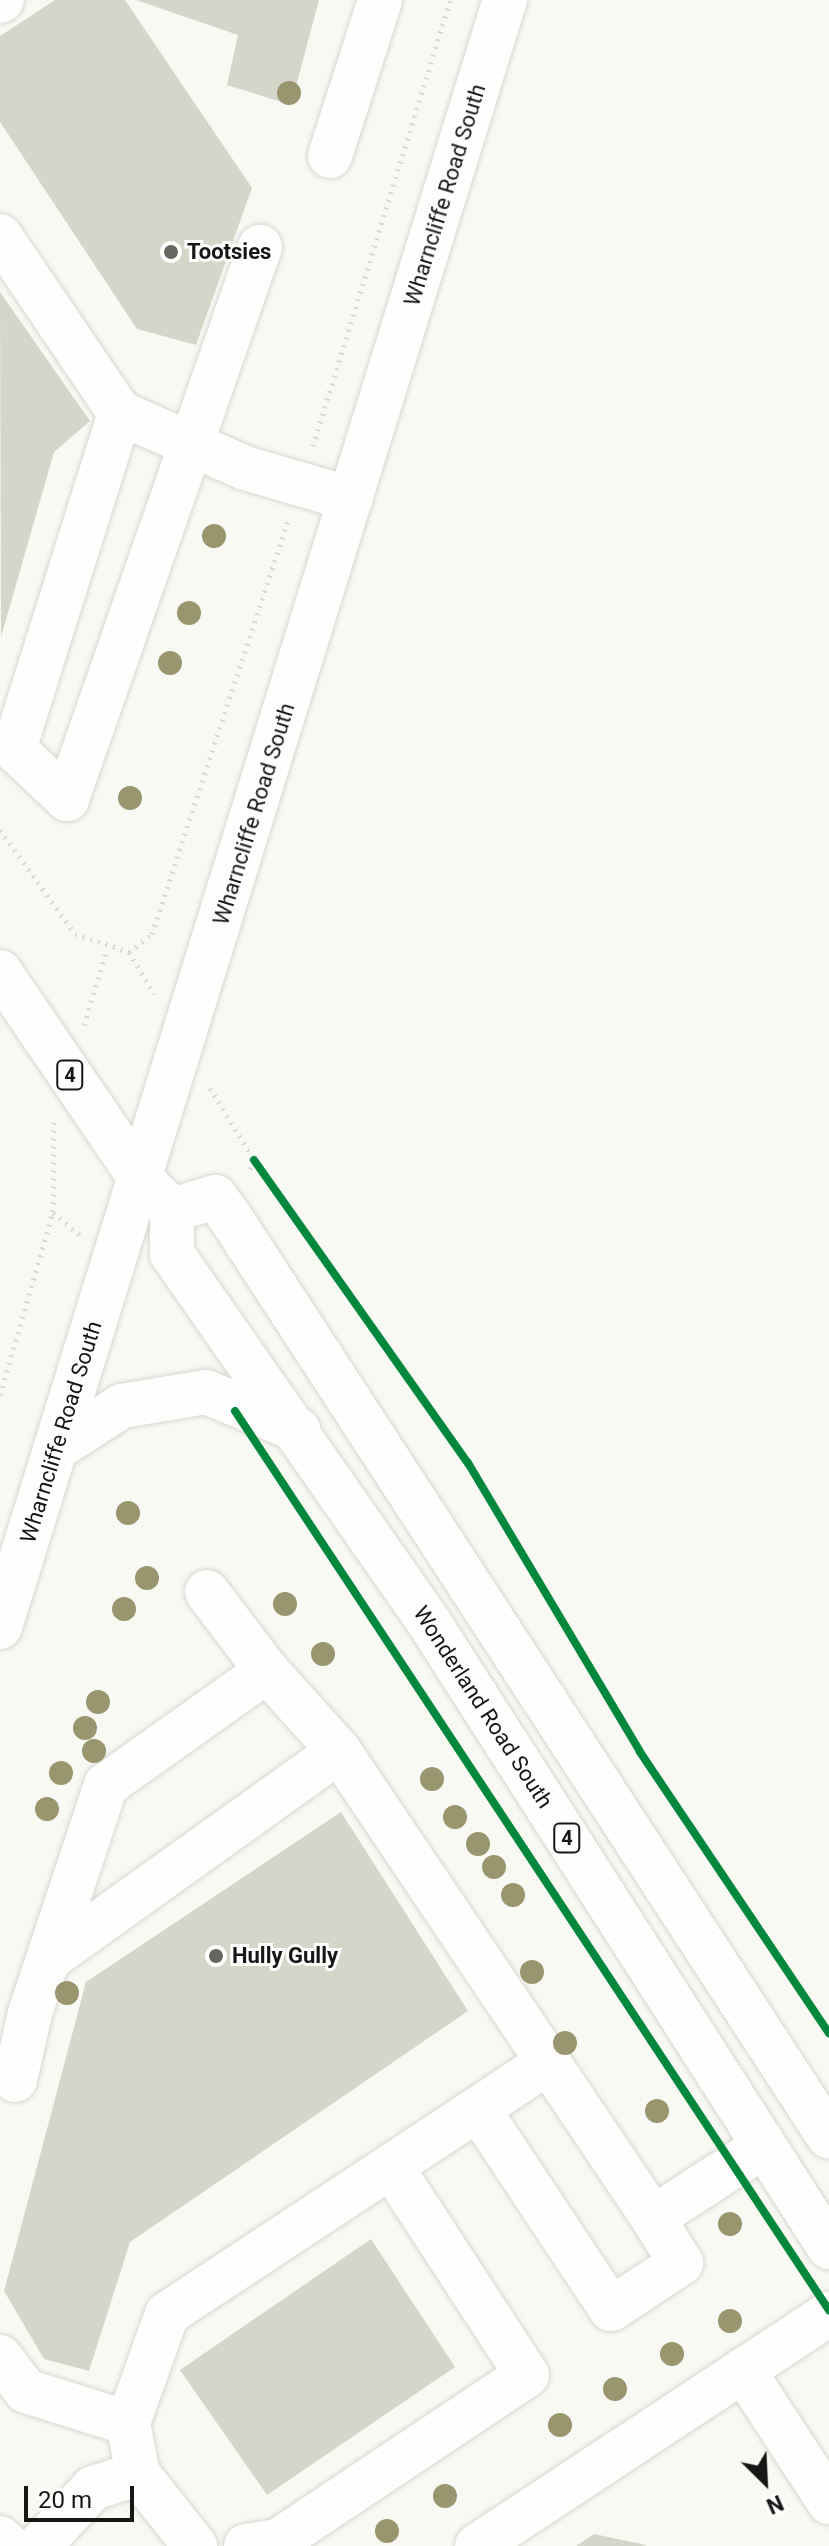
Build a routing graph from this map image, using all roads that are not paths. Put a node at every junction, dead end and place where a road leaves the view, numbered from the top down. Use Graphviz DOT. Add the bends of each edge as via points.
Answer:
graph roads {
  1 [pos="380,0"];
  2 [pos="496,2"];
  3 [pos="330,156"];
  4 [pos="0,236"];
  5 [pos="260,247"];
  6 [pos="120,413"];
  7 [pos="192,445"];
  8 [pos="351,499"];
  9 [pos="0,972"];
  10 [pos="140,1178"];
  11 [pos="172,1210"];
  12 [pos="301,1433"];
  13 [pos="55,1449"];
  14 [pos="207,1592"];
  15 [pos="0,1627"];
  16 [pos="267,1671"];
  17 [pos="339,1751"];
  18 [pos="50,1958"];
  19 [pos="15,2010"];
  20 [pos="548,2062"];
  21 [pos="15,2080"];
  22 [pos="478,2109"];
  23 [pos="829,2137"];
  24 [pos="764,2146"];
  25 [pos="391,2166"];
  26 [pos="653,2218"];
  27 [pos="829,2247"];
  28 [pos="829,2314"];
  29 [pos="0,2357"];
  30 [pos="743,2370"];
  31 [pos="128,2423"];
  32 [pos="138,2474"];
  33 [pos="829,2502"];
  34 [pos="0,2538"];
  35 [pos="9,2546"];
  36 [pos="39,2546"];
  37 [pos="195,2546"];
  38 [pos="246,2546"];
  39 [pos="477,2546"];
  1 -- 3 [label="main road"];
  2 -- 8 [label="main road, Wharncliffe Road South"];
  4 -- 6 [label="main road"];
  5 -- 7 [label="main road"];
  6 -- 7 [label="main road"];
  6 -- 7 [label="main road" via="14,749 67,799"];
  7 -- 8 [label="main road"];
  8 -- 10 [label="main road, Wharncliffe Road South"];
  9 -- 10 [label="main road, 4"];
  10 -- 11 [label="main road, 4"];
  10 -- 13 [label="main road, Wharncliffe Road South"];
  11 -- 12 [label="main road, Wonderland Road South / 4" via="172,1254"];
  11 -- 23 [label="main road" via="215,1197 228,1214"];
  12 -- 13 [label="main road" via="275,1416 206,1392 122,1406"];
  12 -- 24 [label="main road, Wonderland Road South / 4"];
  13 -- 15 [label="main road, Wharncliffe Road South"];
  14 -- 16 [label="main road"];
  16 -- 17 [label="main road"];
  16 -- 18 [label="main road" via="106,1785"];
  17 -- 18 [label="main road"];
  17 -- 20 [label="main road"];
  18 -- 19 [label="main road"];
  19 -- 21 [label="main road"];
  20 -- 22 [label="main road"];
  20 -- 26 [label="main road"];
  22 -- 25 [label="main road"];
  22 -- 26 [label="main road" via="611,2309 681,2263"];
  24 -- 26 [label="main road"];
  24 -- 27 [label="main road, Wonderland Road South / 4"];
  25 -- 31 [label="main road" via="167,2314"];
  25 -- 38 [label="main road" via="527,2375 278,2541"];
  28 -- 30 [label="main road"];
  29 -- 31 [label="main road" via="26,2391"];
  30 -- 33 [label="main road"];
  30 -- 39 [label="main road"];
  31 -- 32 [label="main road"];
  32 -- 36 [label="main road" via="93,2488"];
  32 -- 37 [label="main road"];
  34 -- 35 [label="main road"];
}
